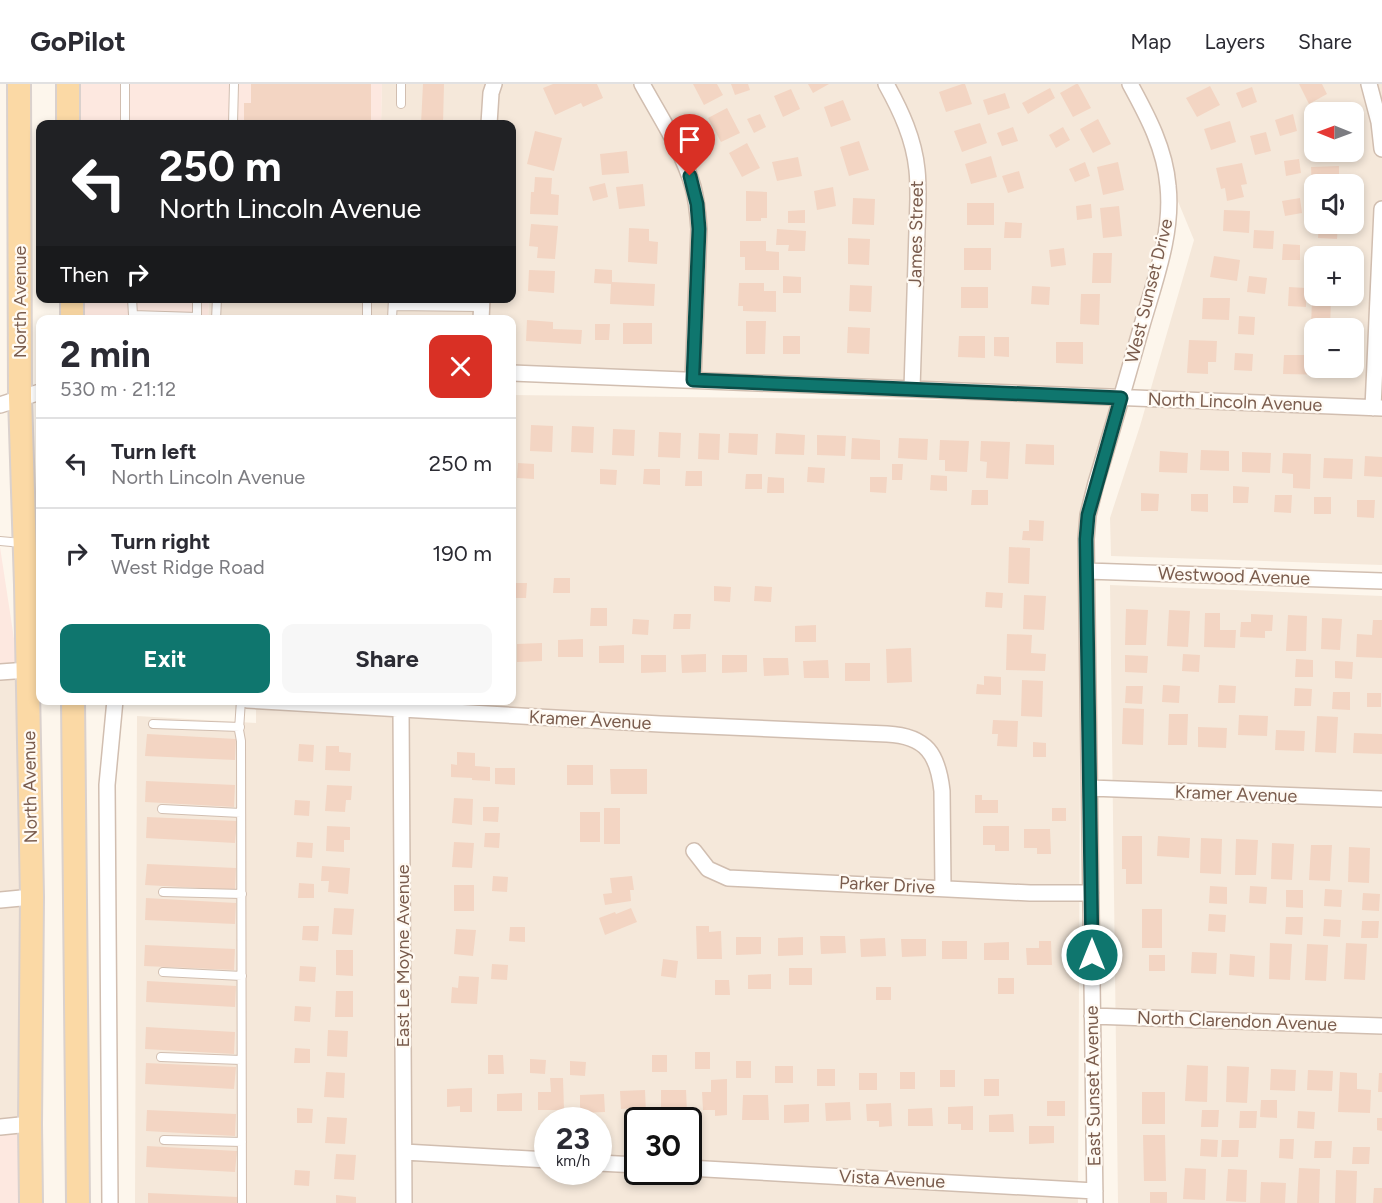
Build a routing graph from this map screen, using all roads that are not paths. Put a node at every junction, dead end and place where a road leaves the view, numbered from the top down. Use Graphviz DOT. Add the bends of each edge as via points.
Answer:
graph roads {
  1 [pos="19,84"];
  2 [pos="68,84"];
  3 [pos="125,84"];
  4 [pos="234,84"];
  5 [pos="401,84"];
  6 [pos="492,84"];
  7 [pos="642,84"];
  8 [pos="886,84"];
  9 [pos="1130,84"];
  10 [pos="1369,84"];
  11 [pos="400,104"];
  12 [pos="68,120"];
  13 [pos="125,120"];
  14 [pos="233,120"];
  15 [pos="489,120"];
  16 [pos="1382,149"];
  17 [pos="1382,209"];
  18 [pos="408,303"];
  19 [pos="481,308"];
  20 [pos="516,373"];
  21 [pos="693,380"];
  22 [pos="912,389"];
  23 [pos="20,398"];
  24 [pos="1121,398"];
  25 [pos="1378,408"];
  26 [pos="0,541"];
  27 [pos="25,544"];
  28 [pos="1087,571"];
  29 [pos="1382,581"];
  30 [pos="28,670"];
  31 [pos="0,672"];
  32 [pos="73,705"];
  33 [pos="114,705"];
  34 [pos="241,705"];
  35 [pos="333,705"];
  36 [pos="401,709"];
  37 [pos="153,724"];
  38 [pos="240,727"];
  39 [pos="1090,788"];
  40 [pos="1382,799"];
  41 [pos="162,809"];
  42 [pos="241,813"];
  43 [pos="694,851"];
  44 [pos="943,888"];
  45 [pos="163,892"];
  46 [pos="1091,893"];
  47 [pos="242,894"];
  48 [pos="32,897"];
  49 [pos="0,900"];
  50 [pos="163,972"];
  51 [pos="242,976"];
  52 [pos="1092,1016"];
  53 [pos="1382,1026"];
  54 [pos="161,1057"];
  55 [pos="241,1060"];
  56 [pos="30,1124"];
  57 [pos="0,1127"];
  58 [pos="164,1140"];
  59 [pos="242,1142"];
  60 [pos="404,1152"];
  61 [pos="534,1159"];
  62 [pos="702,1169"];
  63 [pos="1095,1197"];
  64 [pos="31,1203"];
  65 [pos="78,1203"];
  66 [pos="110,1203"];
  67 [pos="242,1203"];
  68 [pos="404,1203"];
  1 -- 23 [label="main road, North Avenue"];
  2 -- 12 [label="main road"];
  3 -- 13 [label="lane"];
  4 -- 14 [label="lane"];
  5 -- 11 [label="lane"];
  6 -- 15 [label="street"];
  7 -- 21 [label="street" via="680,154 697,204"];
  8 -- 22 [label="street, James Street" via="908,129 918,171"];
  9 -- 24 [label="street, West Sunset Drive" via="1162,152 1169,207 1167,236"];
  10 -- 16 [label="street"];
  17 -- 25 [label="street"];
  18 -- 19 [label="lane"];
  20 -- 21 [label="street, North Lincoln Avenue"];
  21 -- 22 [label="street, North Lincoln Avenue"];
  22 -- 24 [label="street, North Lincoln Avenue"];
  23 -- 27 [label="main road, North Avenue"];
  24 -- 25 [label="street, North Lincoln Avenue"];
  24 -- 28 [label="street, East Sunset Avenue" via="1088,515"];
  26 -- 27 [label="lane"];
  27 -- 30 [label="main road, North Avenue"];
  28 -- 29 [label="street, Westwood Avenue"];
  28 -- 39 [label="street, East Sunset Avenue"];
  30 -- 31 [label="street"];
  30 -- 48 [label="main road, North Avenue"];
  32 -- 65 [label="main road"];
  33 -- 66 [label="street" via="106,785"];
  34 -- 38 [label="lane"];
  35 -- 36 [label="street, Kramer Avenue"];
  36 -- 44 [label="street, Kramer Avenue" via="896,734 913,739 937,762 942,784"];
  36 -- 60 [label="street, East Le Moyne Avenue"];
  37 -- 38 [label="lane"];
  38 -- 42 [label="lane"];
  39 -- 40 [label="street, Kramer Avenue"];
  39 -- 46 [label="street, East Sunset Avenue"];
  41 -- 42 [label="lane"];
  42 -- 47 [label="lane"];
  43 -- 44 [label="street, Parker Drive" via="708,869 728,878"];
  44 -- 46 [label="street, Parker Drive"];
  45 -- 47 [label="lane"];
  46 -- 52 [label="street, East Sunset Avenue"];
  47 -- 51 [label="lane"];
  48 -- 49 [label="street"];
  48 -- 56 [label="main road, North Avenue"];
  50 -- 51 [label="lane"];
  51 -- 55 [label="lane"];
  52 -- 53 [label="street, North Clarendon Avenue"];
  52 -- 63 [label="street, East Sunset Avenue"];
  54 -- 55 [label="lane"];
  55 -- 59 [label="lane"];
  56 -- 57 [label="street"];
  56 -- 64 [label="main road, North Avenue"];
  58 -- 59 [label="lane"];
  59 -- 67 [label="lane"];
  60 -- 61 [label="street"];
  60 -- 68 [label="street, East Le Moyne Avenue"];
  62 -- 63 [label="street, Vista Avenue"];
}
